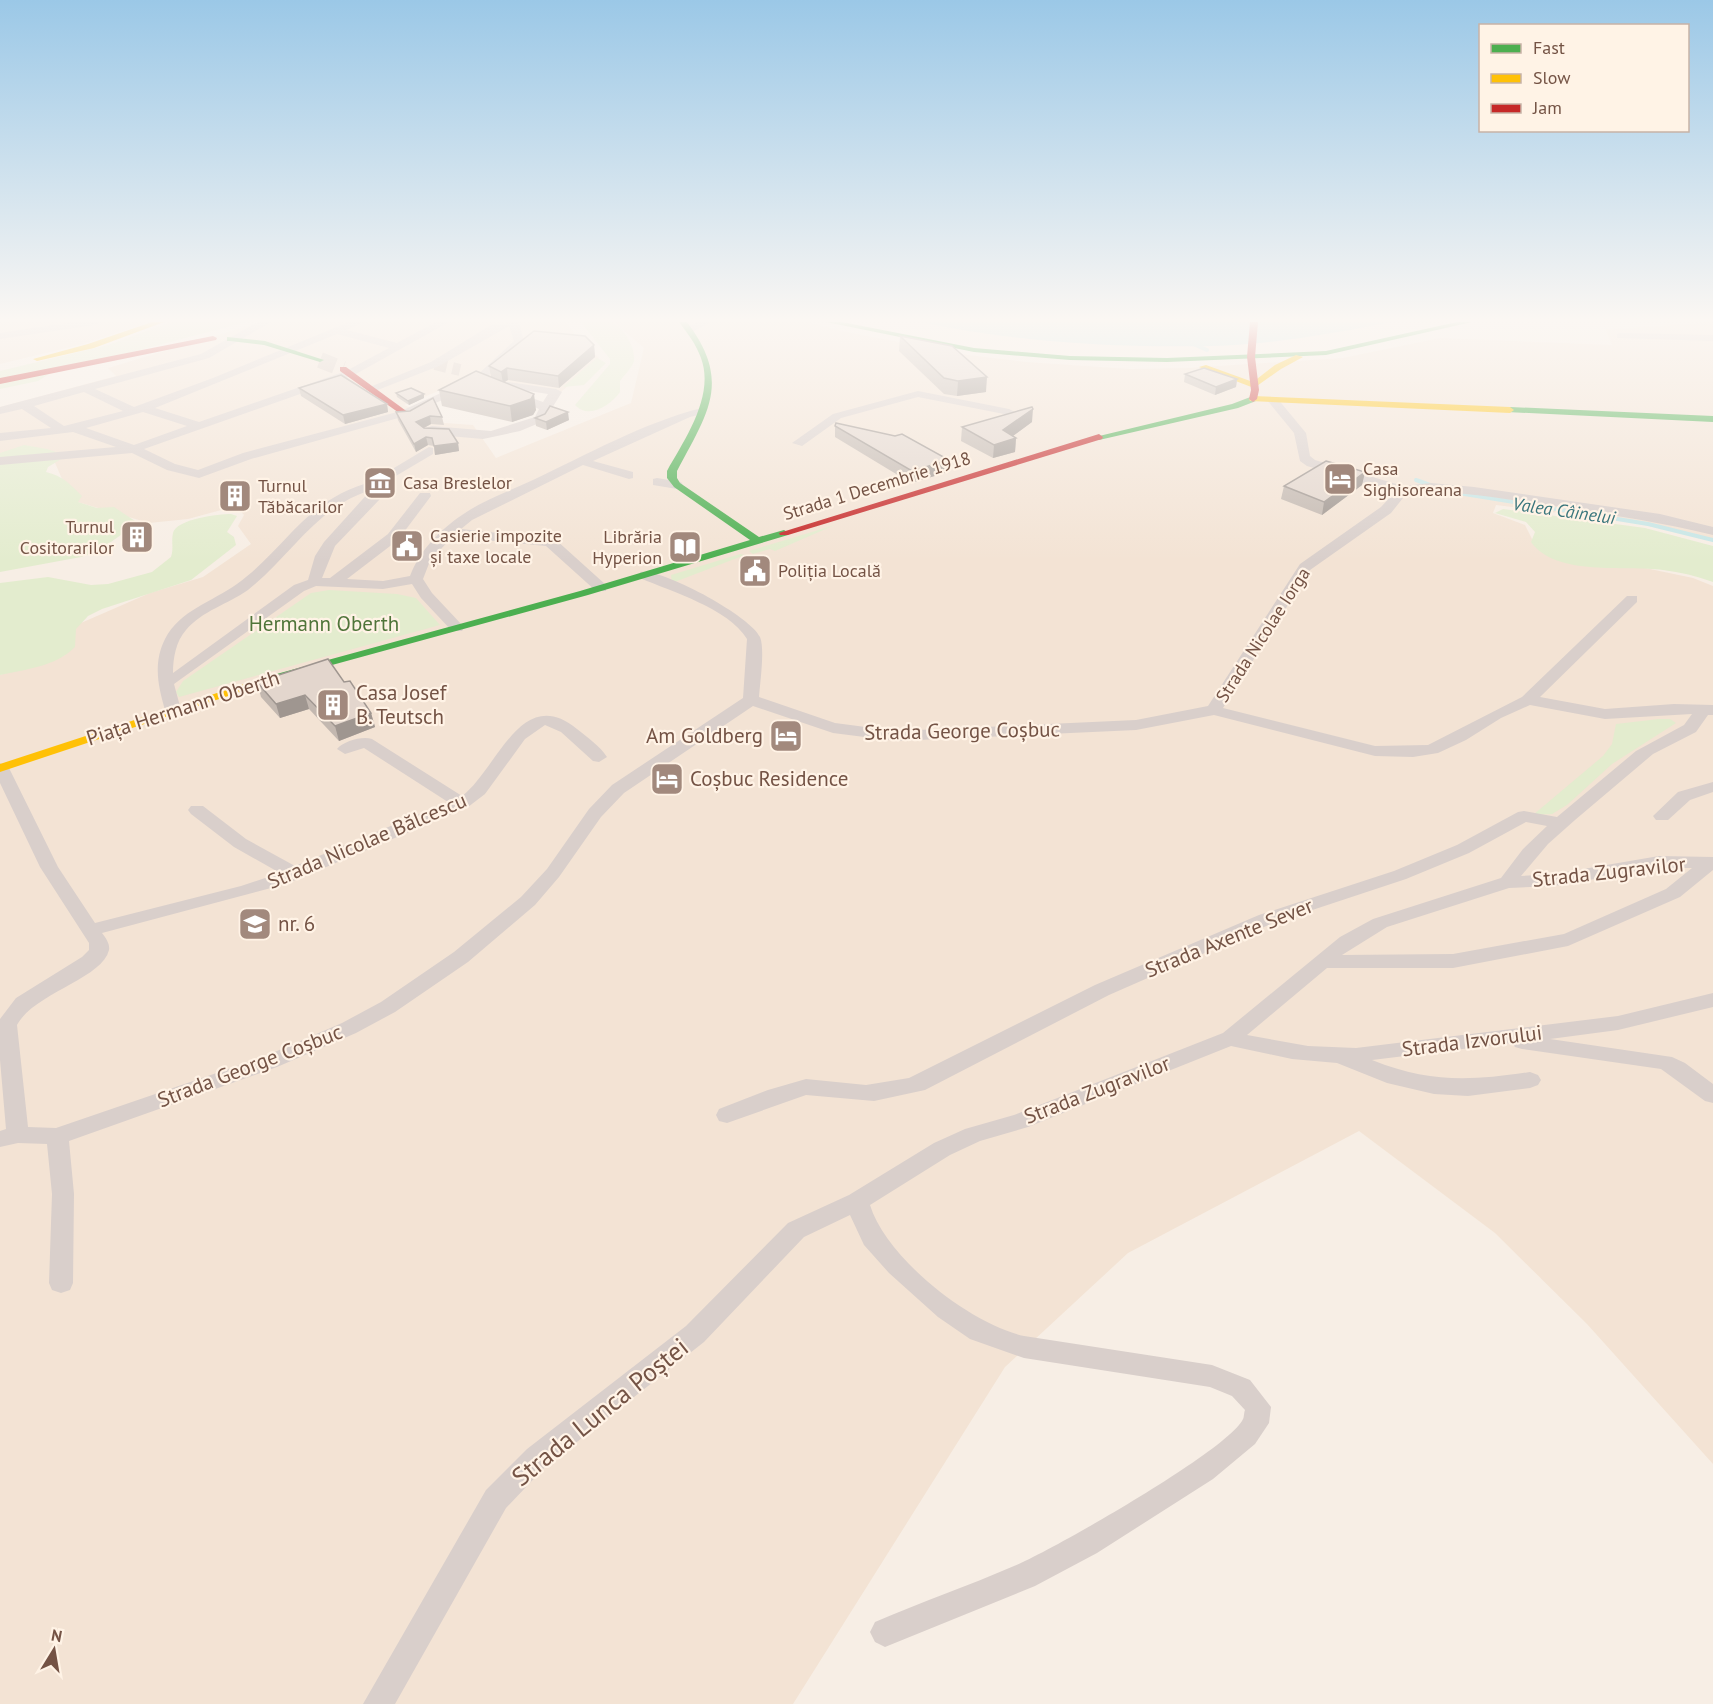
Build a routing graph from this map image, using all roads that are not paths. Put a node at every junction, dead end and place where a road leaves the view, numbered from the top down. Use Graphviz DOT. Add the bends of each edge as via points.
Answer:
graph roads {
  1 [pos="40,402"];
  2 [pos="118,402"];
  3 [pos="158,402"];
  4 [pos="268,402"];
  5 [pos="388,402"];
  6 [pos="433,402"];
  7 [pos="531,402"];
  8 [pos="549,402"];
  9 [pos="705,402"];
  10 [pos="890,402"];
  11 [pos="956,402"];
  12 [pos="1241,402"];
  13 [pos="1275,402"];
  14 [pos="1309,402"];
  15 [pos="25,405"];
  16 [pos="545,407"];
  17 [pos="137,409"];
  18 [pos="0,411"];
  19 [pos="702,411"];
  20 [pos="1009,412"];
  21 [pos="405,413"];
  22 [pos="1713,419"];
  23 [pos="202,427"];
  24 [pos="68,429"];
  25 [pos="0,437"];
  26 [pos="798,443"];
  27 [pos="134,449"];
  28 [pos="429,451"];
  29 [pos="0,461"];
  30 [pos="582,461"];
  31 [pos="379,482"];
  32 [pos="677,485"];
  33 [pos="1403,490"];
  34 [pos="425,496"];
  35 [pos="1713,531"];
  36 [pos="447,532"];
  37 [pos="756,540"];
  38 [pos="645,575"];
  39 [pos="416,579"];
  40 [pos="314,582"];
  41 [pos="333,583"];
  42 [pos="601,588"];
  43 [pos="1632,598"];
  44 [pos="453,623"];
  45 [pos="165,683"];
  46 [pos="751,700"];
  47 [pos="1528,700"];
  48 [pos="173,710"];
  49 [pos="1214,710"];
  50 [pos="1707,710"];
  51 [pos="345,749"];
  52 [pos="599,757"];
  53 [pos="0,768"];
  54 [pos="1713,787"];
  55 [pos="462,803"];
  56 [pos="197,810"];
  57 [pos="1662,816"];
  58 [pos="1561,824"];
  59 [pos="1712,863"];
  60 [pos="294,873"];
  61 [pos="1508,882"];
  62 [pos="91,930"];
  63 [pos="1326,961"];
  64 [pos="1713,1000"];
  65 [pos="1230,1038"];
  66 [pos="1484,1040"];
  67 [pos="1341,1056"];
  68 [pos="1530,1080"];
  69 [pos="1713,1095"];
  70 [pos="727,1115"];
  71 [pos="57,1136"];
  72 [pos="9,1137"];
  73 [pos="857,1201"];
  74 [pos="61,1283"];
  75 [pos="885,1632"];
  76 [pos="378,1704"];
  1 -- 15 [label="street"];
  2 -- 17 [label="street"];
  3 -- 17 [label="street"];
  4 -- 23 [label="street"];
  5 -- 21 [label="main road"];
  6 -- 21 [label="street"];
  7 -- 16 [label="street"];
  8 -- 16 [label="street"];
  9 -- 19 [label="main road"];
  10 -- 26 [label="street" via="837,416"];
  11 -- 20 [label="street"];
  12 -- 37 [label="main road, Strada 1 Decembrie 1918" via="1082,442"];
  13 -- 33 [label="street" via="1300,434 1306,460"];
  14 -- 22 [label="main road"];
  15 -- 18 [label="street"];
  15 -- 24 [label="street"];
  16 -- 21 [label="street" via="540,419 504,432 472,435 448,429 428,432"];
  17 -- 23 [label="street"];
  17 -- 24 [label="street"];
  19 -- 30 [label="street"];
  19 -- 32 [label="main road" via="672,471"];
  21 -- 27 [label="street" via="247,456 200,474 171,467"];
  23 -- 27 [label="street"];
  24 -- 25 [label="street"];
  24 -- 27 [label="street"];
  27 -- 29 [label="street"];
  28 -- 31 [label="street"];
  30 -- 32 [label="street"];
  30 -- 36 [label="street" via="475,513"];
  31 -- 40 [label="street" via="375,496 332,538"];
  31 -- 45 [label="street" via="322,508 301,525 261,572 178,630 165,658"];
  32 -- 37 [label="main road"];
  33 -- 35 [label="street" via="1431,487 1474,491 1660,518"];
  33 -- 49 [label="street, Strada Nicolae Iorga" via="1386,510 1305,567"];
  34 -- 41 [label="street" via="393,537"];
  36 -- 39 [label="street" via="423,560"];
  36 -- 42 [label="street" via="550,543"];
  37 -- 38 [label="main road, Strada 1 Decembrie 1918"];
  38 -- 42 [label="main road, Piața Hermann Oberth"];
  38 -- 46 [label="street" via="734,616 751,630"];
  39 -- 41 [label="street" via="383,585"];
  39 -- 44 [label="street"];
  40 -- 41 [label="street"];
  40 -- 45 [label="street, Piața Hermann Oberth" via="299,588"];
  42 -- 44 [label="main road, Piața Hermann Oberth"];
  43 -- 47 [label="street, Strada George Coșbuc"];
  44 -- 48 [label="main road, Piața Hermann Oberth"];
  45 -- 48 [label="street"];
  46 -- 49 [label="street, Strada George Coșbuc" via="833,728 896,736 1136,725"];
  46 -- 71 [label="street, Strada George Coșbuc" via="618,789 528,901 461,957 388,1007 278,1059"];
  47 -- 49 [label="street, Strada George Coșbuc" via="1460,737 1413,752 1375,751"];
  47 -- 50 [label="street" via="1605,714"];
  48 -- 53 [label="main road, Piața Hermann Oberth"];
  50 -- 58 [label="street" via="1693,728 1653,747"];
  51 -- 55 [label="street" via="366,742"];
  52 -- 55 [label="street, Strada Nicolae Bălcescu" via="558,723 536,722 520,734 486,786"];
  53 -- 62 [label="street" via="49,867"];
  54 -- 57 [label="street" via="1681,796"];
  55 -- 60 [label="street, Strada Nicolae Bălcescu"];
  56 -- 60 [label="street" via="240,843"];
  58 -- 61 [label="street, Strada Zugravilor" via="1524,859"];
  58 -- 70 [label="street, Strada Axente Sever" via="1524,816 1491,837 1400,875 1266,919 1102,990 917,1084 872,1093 831,1086 807,1087"];
  59 -- 61 [label="street, Strada Zugravilor" via="1659,862 1554,879"];
  59 -- 63 [label="street, Strada Zugravilor" via="1673,893 1568,940 1453,961"];
  60 -- 62 [label="street, Strada Nicolae Bălcescu" via="245,891"];
  61 -- 63 [label="street, Strada Zugravilor" via="1380,923 1347,941"];
  62 -- 72 [label="street" via="99,943 93,960 11,1013 7,1024"];
  63 -- 65 [label="street, Strada Zugravilor"];
  64 -- 66 [label="street, Strada Izvorului" via="1618,1023"];
  65 -- 67 [label="street, Strada Izvorului"];
  65 -- 73 [label="street, Strada Zugravilor" via="1020,1121 973,1135 942,1149"];
  66 -- 67 [label="street, Strada Izvorului"];
  66 -- 69 [label="street" via="1665,1062"];
  67 -- 68 [label="street" via="1385,1074 1446,1088"];
  71 -- 72 [label="street, Strada George Coșbuc"];
  71 -- 74 [label="street" via="63,1194"];
  73 -- 75 [label="street" via="866,1229 882,1249 971,1328 1002,1342 1032,1349 1212,1376 1241,1388 1258,1407 1256,1423 1246,1436 1203,1470 1087,1544 1025,1576"];
  73 -- 76 [label="street, Strada Lunca Poștei" via="796,1230 695,1334 518,1475 496,1499"];
}
